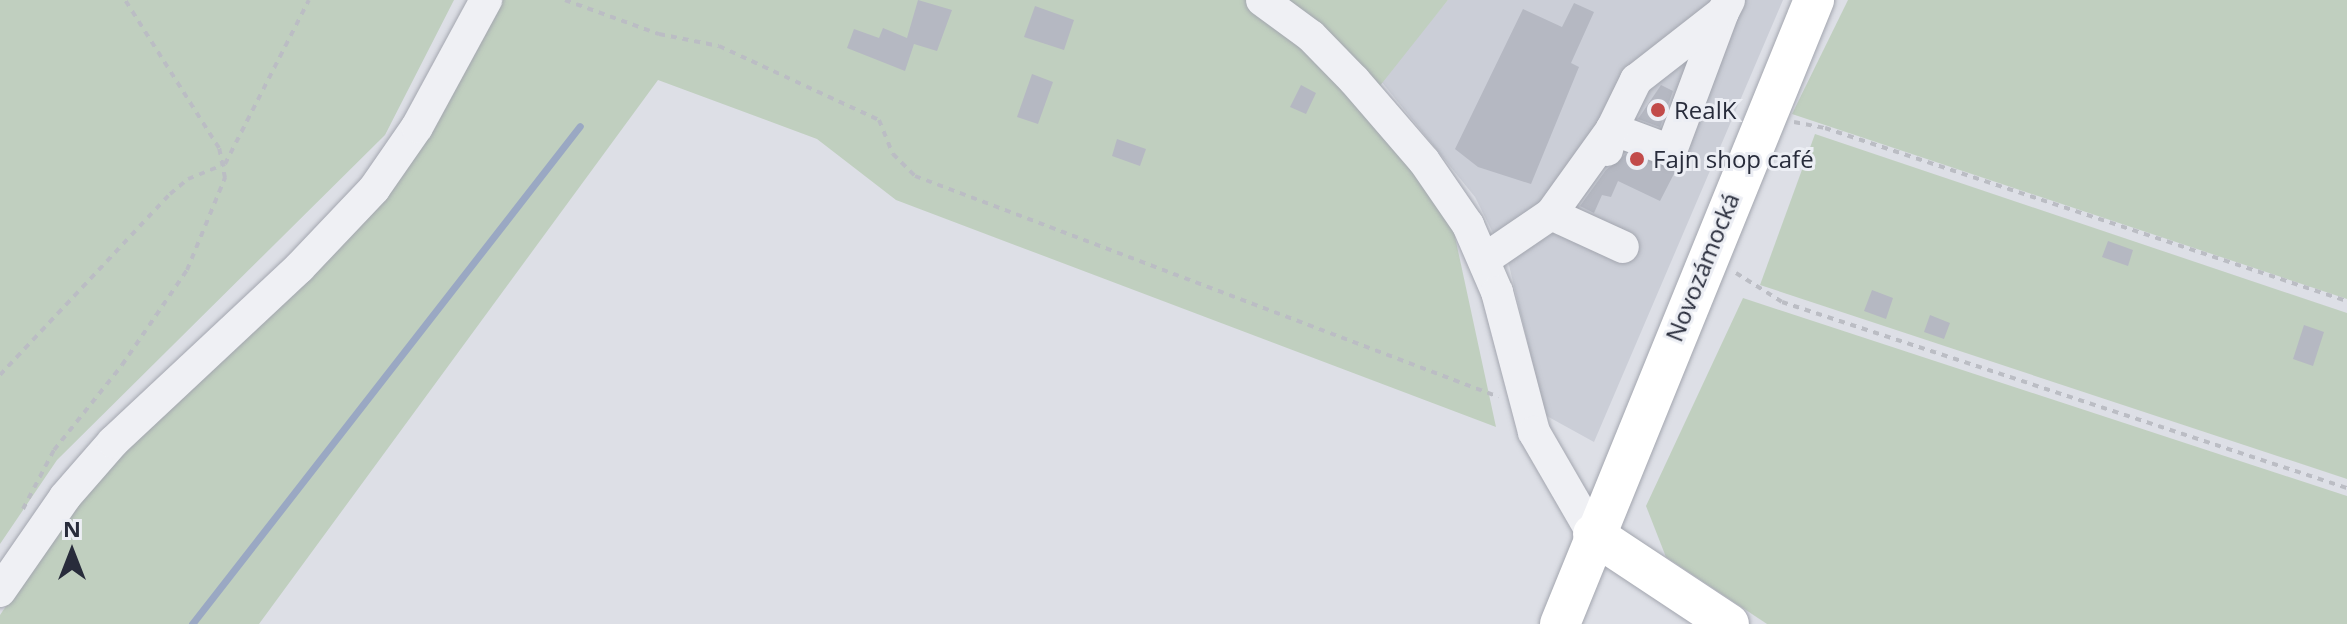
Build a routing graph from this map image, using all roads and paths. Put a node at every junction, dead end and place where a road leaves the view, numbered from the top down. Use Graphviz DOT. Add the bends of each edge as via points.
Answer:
graph roads {
  1 [pos="125,0"];
  2 [pos="309,0"];
  3 [pos="486,0"];
  4 [pos="565,0"];
  5 [pos="1262,0"];
  6 [pos="1814,0"];
  7 [pos="1726,6"];
  8 [pos="1765,117"];
  9 [pos="1612,129"];
  10 [pos="225,164"];
  11 [pos="1601,171"];
  12 [pos="1570,216"];
  13 [pos="1623,247"];
  14 [pos="1707,254"];
  15 [pos="1485,259"];
  16 [pos="2347,301"];
  17 [pos="0,375"];
  18 [pos="1524,404"];
  19 [pos="2347,488"];
  20 [pos="1593,534"];
  21 [pos="21,558"];
  22 [pos="0,591"];
  23 [pos="1560,624"];
  24 [pos="1729,624"];
  1 -- 10 [label="path"];
  2 -- 10 [label="path"];
  3 -- 21 [label="street" via="417,127 374,189 299,268 113,442"];
  4 -- 18 [label="path" via="659,34 719,46 879,120 893,154 915,176"];
  5 -- 15 [label="street" via="1311,36 1424,161"];
  6 -- 8 [label="main road, Novozámocká"];
  7 -- 9 [label="street" via="1636,80"];
  7 -- 9 [label="street" via="1671,151"];
  8 -- 14 [label="main road, Novozámocká"];
  8 -- 16 [label="path" via="1825,128"];
  9 -- 11 [label="street"];
  9 -- 12 [label="street"];
  10 -- 17 [label="path" via="188,179 170,194"];
  10 -- 21 [label="path" via="225,178 187,270 38,476 18,532"];
  12 -- 13 [label="street"];
  12 -- 15 [label="street"];
  14 -- 19 [label="path" via="1782,302"];
  14 -- 20 [label="main road, Novozámocká"];
  15 -- 18 [label="street"];
  18 -- 20 [label="street" via="1543,452 1576,498"];
  20 -- 23 [label="main road, Novozámocká"];
  20 -- 24 [label="main road"];
  21 -- 22 [label="street"];
}
